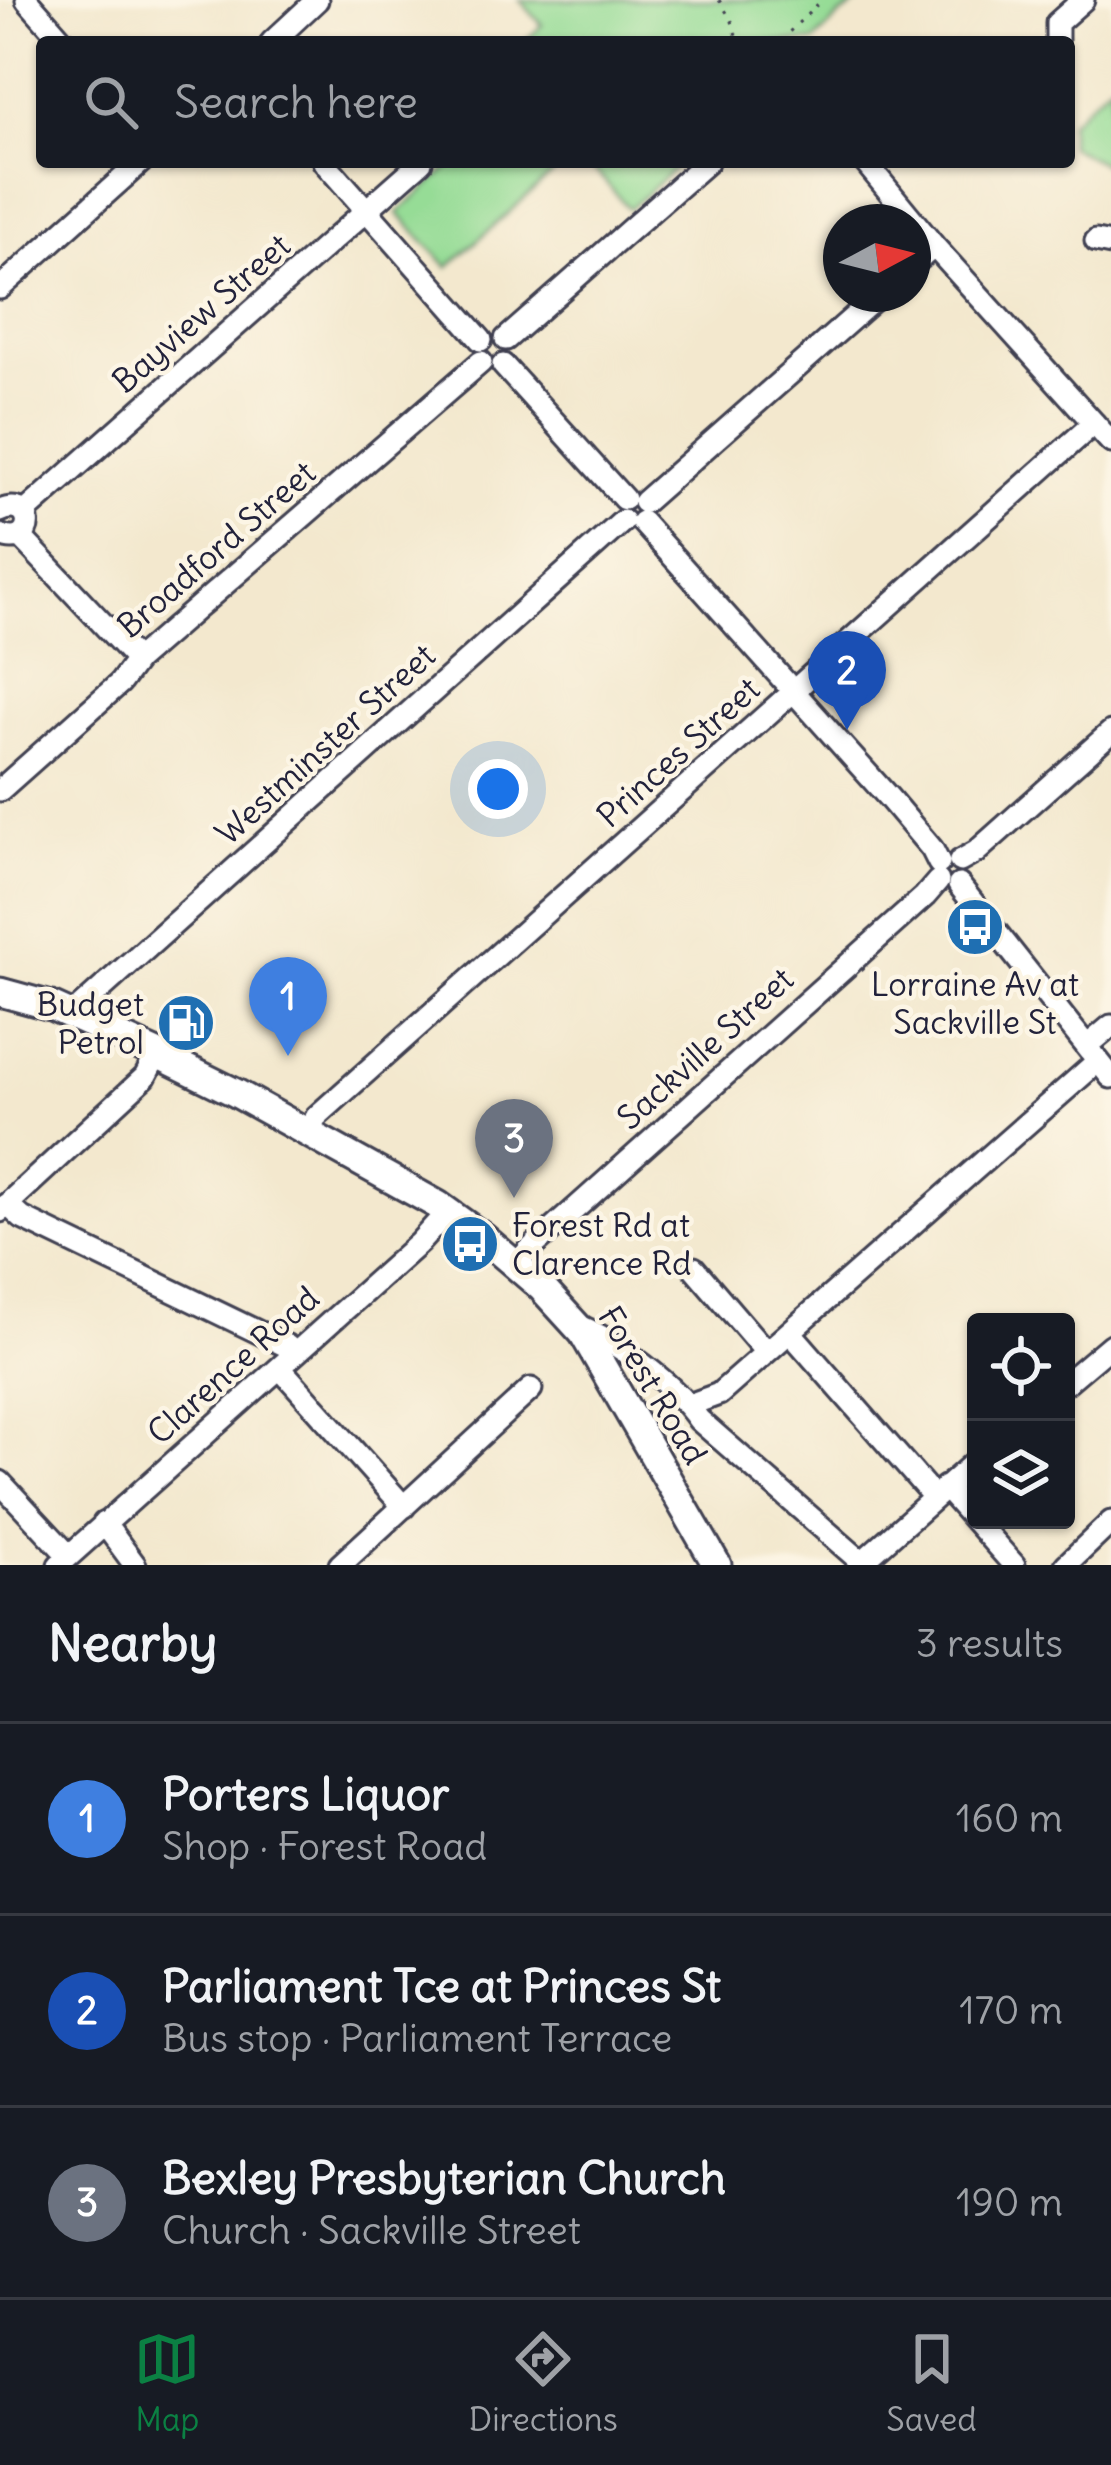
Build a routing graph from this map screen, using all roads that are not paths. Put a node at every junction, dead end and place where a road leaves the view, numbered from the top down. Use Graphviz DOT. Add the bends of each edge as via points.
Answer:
graph roads {
  1 [pos="27,0"];
  2 [pos="317,0"];
  3 [pos="1083,0"];
  4 [pos="59,36"];
  5 [pos="278,36"];
  6 [pos="1057,36"];
  7 [pos="134,168"];
  8 [pos="330,168"];
  9 [pos="415,168"];
  10 [pos="700,168"];
  11 [pos="876,168"];
  12 [pos="368,210"];
  13 [pos="934,246"];
  14 [pos="931,249"];
  15 [pos="0,288"];
  16 [pos="860,312"];
  17 [pos="488,356"];
  18 [pos="1105,431"];
  19 [pos="0,510"];
  20 [pos="633,511"];
  21 [pos="24,513"];
  22 [pos="5,536"];
  23 [pos="137,660"];
  24 [pos="795,692"];
  25 [pos="1111,732"];
  26 [pos="0,790"];
  27 [pos="949,873"];
  28 [pos="0,992"];
  29 [pos="72,1015"];
  30 [pos="1111,1026"];
  31 [pos="157,1054"];
  32 [pos="1099,1062"];
  33 [pos="308,1132"];
  34 [pos="4,1207"];
  35 [pos="448,1211"];
  36 [pos="516,1265"];
  37 [pos="694,1268"];
  38 [pos="576,1324"];
  39 [pos="790,1332"];
  40 [pos="1111,1345"];
  41 [pos="766,1352"];
  42 [pos="288,1360"];
  43 [pos="1075,1375"];
  44 [pos="531,1389"];
  45 [pos="719,1394"];
  46 [pos="689,1406"];
  47 [pos="716,1434"];
  48 [pos="967,1469"];
  49 [pos="0,1482"];
  50 [pos="940,1492"];
  51 [pos="404,1508"];
  52 [pos="1111,1522"];
  53 [pos="104,1523"];
  54 [pos="64,1560"];
  55 [pos="864,1564"];
  56 [pos="135,1565"];
  57 [pos="340,1565"];
  58 [pos="717,1565"];
  59 [pos="1014,1565"];
  60 [pos="1066,1565"];
  1 -- 4 [label="street"];
  2 -- 5 [label="street"];
  3 -- 6 [label="street" via="1057,23"];
  7 -- 15 [label="street"];
  8 -- 12 [label="street"];
  9 -- 12 [label="street, Bayview Street"];
  10 -- 17 [label="street" via="506,339 493,334"];
  11 -- 13 [label="street"];
  12 -- 17 [label="street"];
  12 -- 21 [label="street, Bayview Street"];
  13 -- 14 [label="street"];
  13 -- 18 [label="street"];
  16 -- 20 [label="street, Westminster Street"];
  17 -- 20 [label="street"];
  17 -- 23 [label="street, Broadford Street"];
  18 -- 24 [label="street, Princes Street"];
  19 -- 21 [label="street"];
  20 -- 24 [label="street"];
  20 -- 29 [label="street, Westminster Street"];
  21 -- 22 [label="street" via="28,525"];
  22 -- 23 [label="street"];
  23 -- 26 [label="street, Broadford Street"];
  24 -- 27 [label="street"];
  24 -- 33 [label="street, Princes Street"];
  25 -- 27 [label="street, Sackville Street"];
  27 -- 32 [label="street"];
  27 -- 36 [label="street, Sackville Street"];
  28 -- 29 [label="main road, Forest Road"];
  29 -- 31 [label="main road, Forest Road"];
  30 -- 32 [label="street"];
  31 -- 33 [label="main road, Forest Road"];
  31 -- 34 [label="street" via="145,1077"];
  32 -- 39 [label="street"];
  33 -- 35 [label="main road, Forest Road"];
  34 -- 42 [label="street" via="287,1346"];
  35 -- 36 [label="main road, Forest Road"];
  35 -- 42 [label="street, Clarence Road"];
  36 -- 38 [label="main road, Forest Road"];
  37 -- 41 [label="street"];
  38 -- 46 [label="street" via="621,1348"];
  38 -- 58 [label="main road, Forest Road"];
  39 -- 41 [label="street"];
  39 -- 50 [label="street"];
  40 -- 43 [label="street"];
  41 -- 45 [label="street"];
  42 -- 51 [label="street"];
  42 -- 53 [label="street, Clarence Road"];
  44 -- 51 [label="street"];
  45 -- 46 [label="street"];
  45 -- 47 [label="street"];
  46 -- 47 [label="street"];
  47 -- 55 [label="street"];
  48 -- 50 [label="street"];
  49 -- 54 [label="street"];
  50 -- 55 [label="street"];
  50 -- 59 [label="street"];
  51 -- 57 [label="street"];
  52 -- 60 [label="street"];
  53 -- 54 [label="street, Clarence Road"];
  53 -- 56 [label="street"];
}
